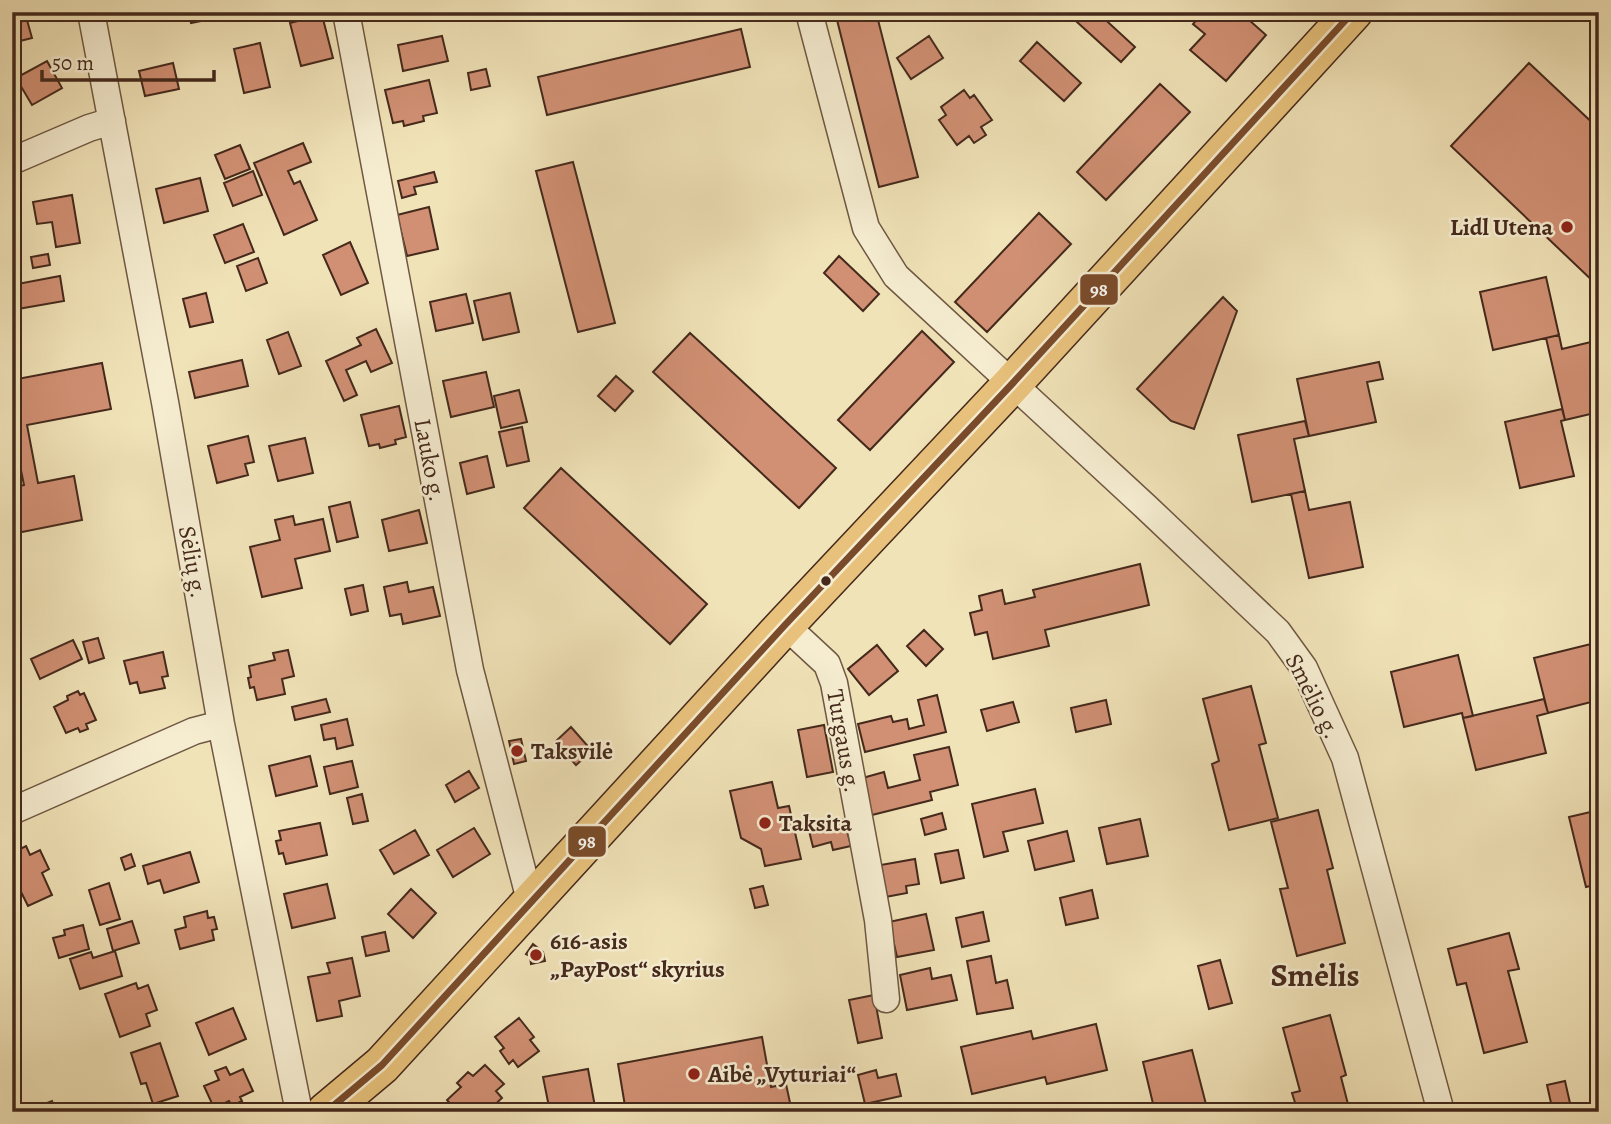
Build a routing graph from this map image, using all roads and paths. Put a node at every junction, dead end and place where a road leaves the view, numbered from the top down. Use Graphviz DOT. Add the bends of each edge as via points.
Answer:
graph roads {
  1 [pos="91,12"];
  2 [pos="346,12"];
  3 [pos="809,12"];
  4 [pos="1353,12"];
  5 [pos="112,121"];
  6 [pos="12,162"];
  7 [pos="1012,384"];
  8 [pos="785,625"];
  9 [pos="220,724"];
  10 [pos="12,811"];
  11 [pos="531,904"];
  12 [pos="886,999"];
  13 [pos="299,1112"];
  14 [pos="326,1112"];
  15 [pos="1441,1112"];
  1 -- 5 [label="street, Sėlių g."];
  2 -- 11 [label="street, Lauko g." via="470,670"];
  3 -- 7 [label="street, Smėlio g." via="866,228 896,276"];
  4 -- 7 [label="main road"];
  5 -- 6 [label="street"];
  5 -- 9 [label="street, Sėlių g."];
  7 -- 8 [label="main road"];
  7 -- 15 [label="street, Smėlio g." via="1278,632 1304,668 1345,758"];
  8 -- 11 [label="main road"];
  8 -- 12 [label="street, Turgaus g." via="827,664 834,683 878,920"];
  9 -- 10 [label="street" via="194,731"];
  9 -- 13 [label="street, Sėlių g."];
  11 -- 14 [label="main road" via="382,1065"];
}
